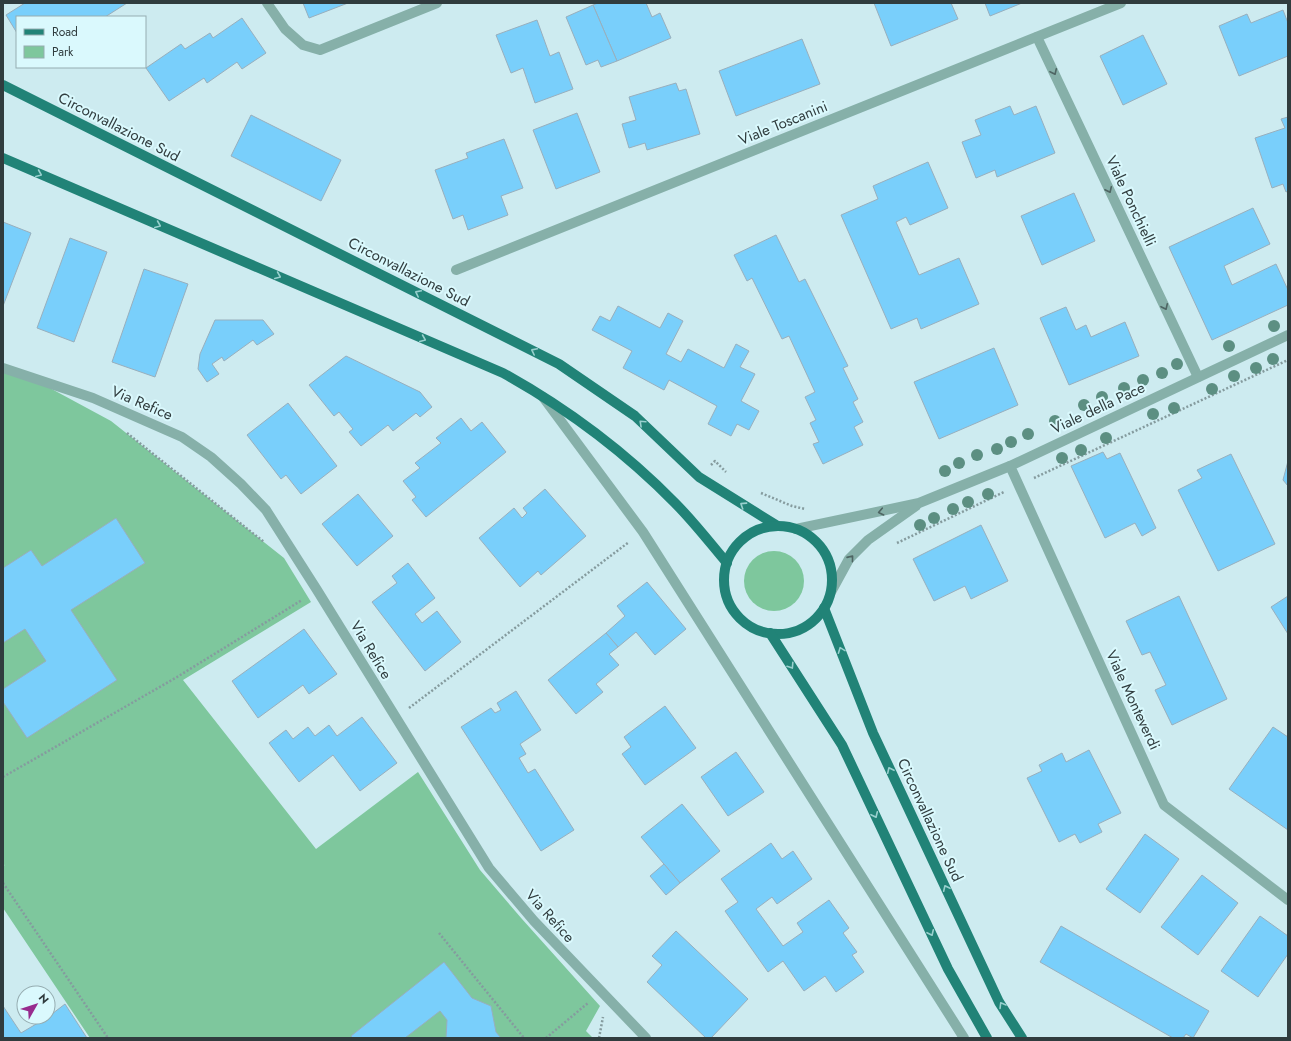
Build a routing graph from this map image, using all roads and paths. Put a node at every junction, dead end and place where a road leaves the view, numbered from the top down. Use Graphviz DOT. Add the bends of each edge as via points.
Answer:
graph roads {
  1 [pos="267,3"];
  2 [pos="437,3"];
  3 [pos="1121,3"];
  4 [pos="1037,37"];
  5 [pos="3,85"];
  6 [pos="3,158"];
  7 [pos="456,270"];
  8 [pos="1288,335"];
  9 [pos="1288,360"];
  10 [pos="3,368"];
  11 [pos="1198,377"];
  12 [pos="541,394"];
  13 [pos="124,430"];
  14 [pos="1010,466"];
  15 [pos="699,476"];
  16 [pos="730,476"];
  17 [pos="1017,485"];
  18 [pos="756,491"];
  19 [pos="919,503"];
  20 [pos="812,511"];
  21 [pos="776,526"];
  22 [pos="796,529"];
  23 [pos="643,532"];
  24 [pos="266,543"];
  25 [pos="895,543"];
  26 [pos="727,563"];
  27 [pos="831,592"];
  28 [pos="308,596"];
  29 [pos="824,608"];
  30 [pos="770,633"];
  31 [pos="395,718"];
  32 [pos="3,777"];
  33 [pos="3,883"];
  34 [pos="1288,900"];
  35 [pos="439,933"];
  36 [pos="601,992"];
  37 [pos="586,997"];
  38 [pos="590,1002"];
  39 [pos="108,1038"];
  40 [pos="524,1038"];
  41 [pos="546,1038"];
  42 [pos="599,1038"];
  43 [pos="646,1038"];
  44 [pos="964,1038"];
  45 [pos="986,1038"];
  46 [pos="1022,1038"];
  1 -- 2 [label="street" via="285,29 303,46 320,50"];
  3 -- 4 [label="street, Viale Toscanini"];
  4 -- 7 [label="street, Viale Toscanini"];
  4 -- 11 [label="street, Viale Ponchielli, one-way"];
  15 -- 5 [label="main road, Circonvallazione Sud, one-way" via="635,416 559,364"];
  6 -- 12 [label="main road, one-way" via="503,373"];
  8 -- 11 [label="street, Viale della Pace"];
  9 -- 17 [label="path"];
  10 -- 31 [label="street, Via Refice" via="92,398 148,421 182,437 211,457 266,510"];
  11 -- 14 [label="street, Viale della Pace"];
  12 -- 23 [label="street"];
  12 -- 26 [label="main road" via="578,418 647,475"];
  13 -- 24 [label="path"];
  14 -- 17 [label="street, Viale Monteverdi"];
  14 -- 19 [label="street, Viale della Pace"];
  15 -- 16 [label="path" via="715,461"];
  21 -- 15 [label="main road, Circonvallazione Sud, one-way"];
  17 -- 25 [label="path"];
  17 -- 34 [label="street, Viale Monteverdi" via="1164,805"];
  18 -- 20 [label="path" via="792,506"];
  19 -- 22 [label="street, Viale della Pace, one-way"];
  27 -- 19 [label="street, Viale della Pace, one-way" via="849,559 868,540"];
  21 -- 22 [label="main road, Circonvallazione Sud"];
  21 -- 26 [label="main road, Circonvallazione Sud" via="760,529 745,537 734,549"];
  22 -- 27 [label="main road, Circonvallazione Sud" via="810,536 821,547 829,561 832,576"];
  23 -- 31 [label="path"];
  23 -- 44 [label="street"];
  26 -- 30 [label="main road, Circonvallazione Sud" via="724,582 728,600 734,610 752,627"];
  27 -- 29 [label="main road, Circonvallazione Sud"];
  28 -- 32 [label="path" via="177,677"];
  29 -- 30 [label="main road, Circonvallazione Sud" via="814,620 801,629 786,633"];
  46 -- 29 [label="main road, Circonvallazione Sud, one-way" via="999,1002 873,733"];
  30 -- 45 [label="main road, one-way" via="842,745 948,970"];
  31 -- 36 [label="street, Via Refice" via="489,868 534,921"];
  33 -- 39 [label="path"];
  35 -- 40 [label="path"];
  36 -- 38 [label="path"];
  36 -- 43 [label="street, Via Refice"];
  37 -- 38 [label="path"];
  38 -- 41 [label="path"];
  38 -- 42 [label="path" via="603,1016"];
}
